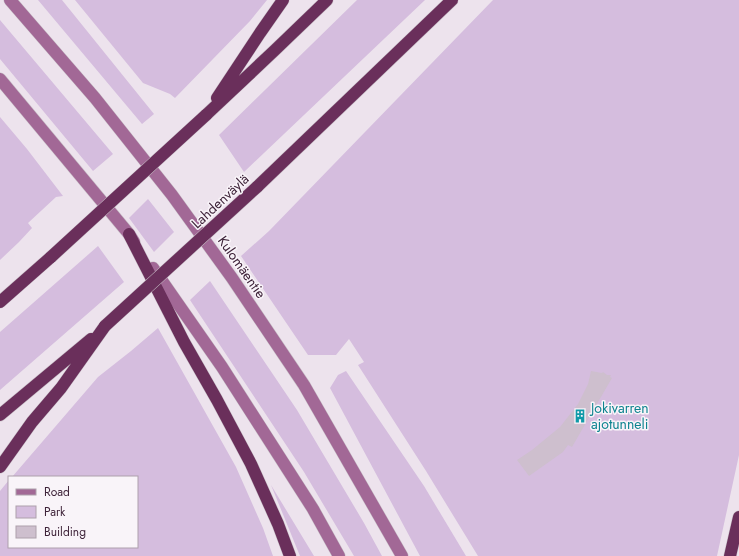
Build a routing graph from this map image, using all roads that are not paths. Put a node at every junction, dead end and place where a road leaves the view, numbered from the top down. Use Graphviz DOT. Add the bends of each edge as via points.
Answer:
graph roads {
  1 [pos="10,0"];
  2 [pos="284,0"];
  3 [pos="327,0"];
  4 [pos="452,0"];
  5 [pos="0,79"];
  6 [pos="206,115"];
  7 [pos="129,234"];
  8 [pos="0,302"];
  9 [pos="105,326"];
  10 [pos="0,415"];
  11 [pos="0,467"];
  12 [pos="739,517"];
  13 [pos="290,556"];
  14 [pos="339,556"];
  15 [pos="402,556"];
  16 [pos="730,556"];
  1 -- 15 [label="main road, Kulomäentie" via="95,98 172,195 232,278 304,385"];
  2 -- 6 [label="highway"];
  3 -- 6 [label="highway"];
  4 -- 9 [label="highway, Lahdenväylä, bridge" via="257,187"];
  5 -- 7 [label="main road"];
  6 -- 8 [label="highway, bridge"];
  7 -- 13 [label="highway" via="184,342 251,464"];
  7 -- 14 [label="main road" via="222,367 313,509"];
  9 -- 10 [label="highway, Lahdenväylä"];
  9 -- 11 [label="highway"];
  12 -- 16 [label="highway"];
}
